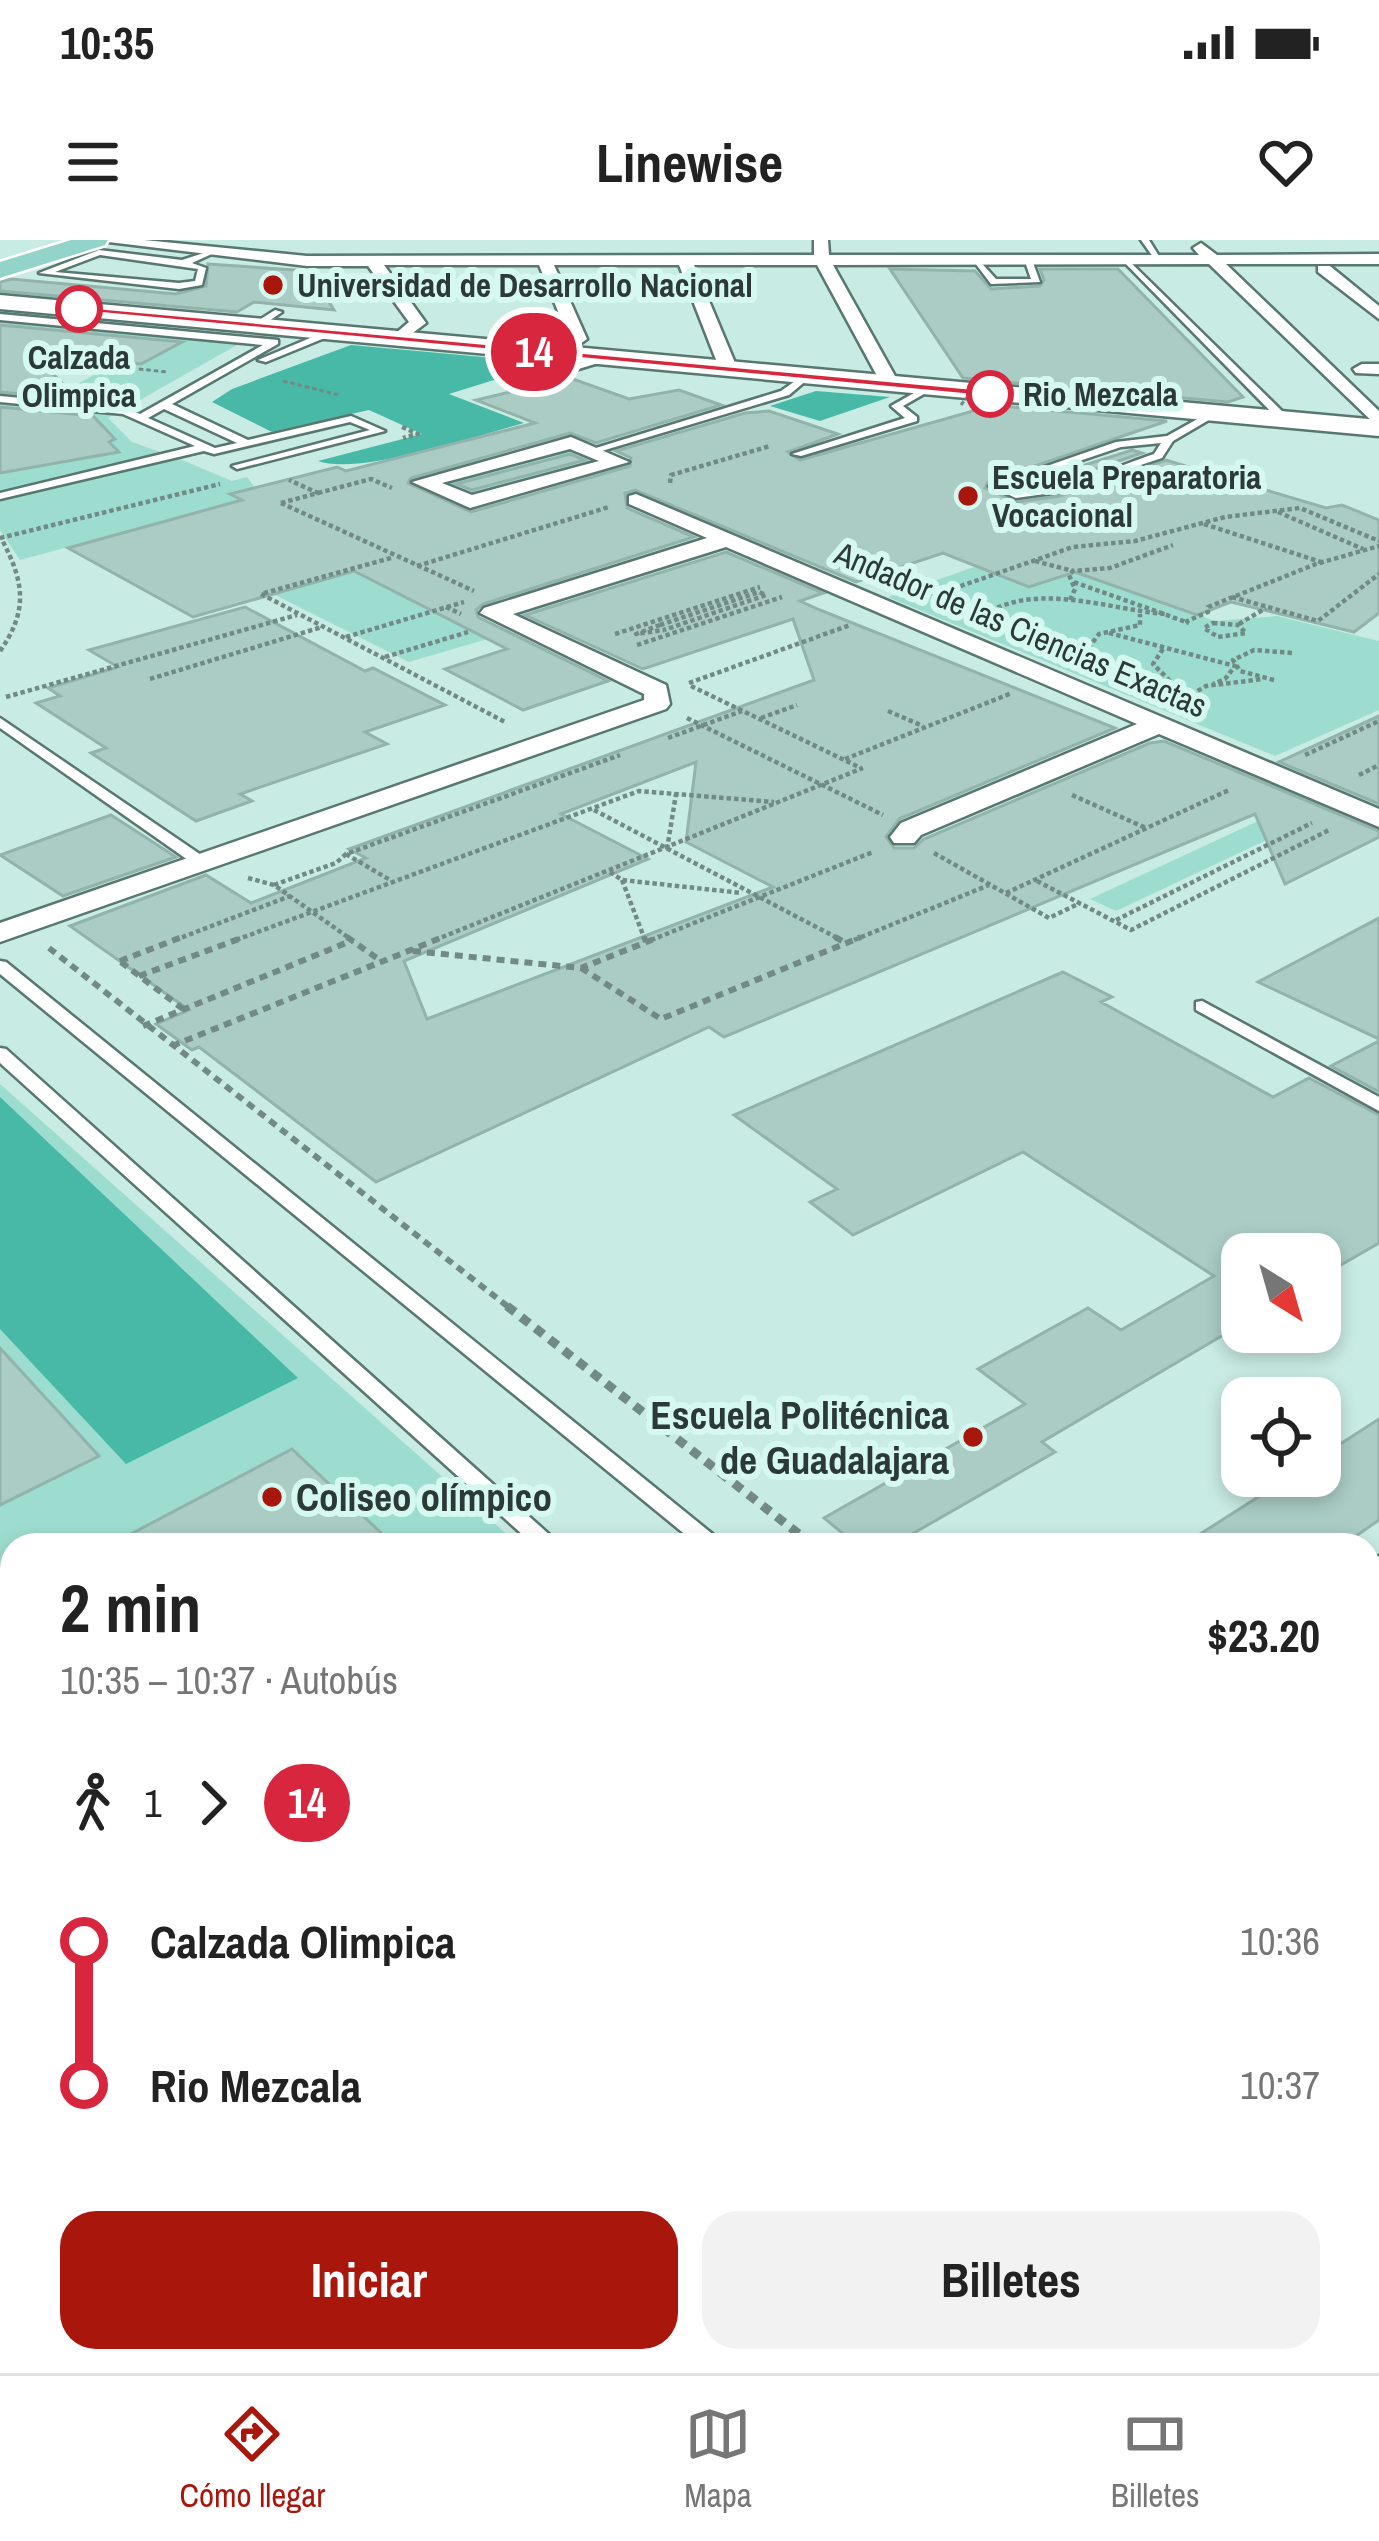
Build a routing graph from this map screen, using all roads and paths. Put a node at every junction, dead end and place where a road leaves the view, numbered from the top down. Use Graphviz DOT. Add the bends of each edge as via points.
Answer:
graph roads {
  1 [pos="62,240"];
  2 [pos="98,240"];
  3 [pos="181,240"];
  4 [pos="1145,240"];
  5 [pos="1193,240"];
  6 [pos="1291,240"];
  7 [pos="821,249"];
  8 [pos="210,253"];
  9 [pos="352,258"];
  10 [pos="371,259"];
  11 [pos="515,259"];
  12 [pos="544,259"];
  13 [pos="684,259"];
  14 [pos="1123,259"];
  15 [pos="1159,259"];
  16 [pos="1212,259"];
  17 [pos="1379,259"];
  18 [pos="183,263"];
  19 [pos="8,264"];
  20 [pos="1319,264"];
  21 [pos="57,267"];
  22 [pos="524,278"];
  23 [pos="0,302"];
  24 [pos="1379,314"];
  25 [pos="0,317"];
  26 [pos="276,328"];
  27 [pos="328,333"];
  28 [pos="398,339"];
  29 [pos="547,354"];
  30 [pos="109,366"];
  31 [pos="729,370"];
  32 [pos="172,372"];
  33 [pos="805,377"];
  34 [pos="218,378"];
  35 [pos="283,381"];
  36 [pos="978,383"];
  37 [pos="892,385"];
  38 [pos="928,388"];
  39 [pos="344,396"];
  40 [pos="0,399"];
  41 [pos="165,405"];
  42 [pos="961,405"];
  43 [pos="1214,414"];
  44 [pos="144,416"];
  45 [pos="1286,421"];
  46 [pos="1379,425"];
  47 [pos="1168,439"];
  48 [pos="246,443"];
  49 [pos="210,449"];
  50 [pos="591,451"];
  51 [pos="797,454"];
  52 [pos="237,466"];
  53 [pos="288,479"];
  54 [pos="233,481"];
  55 [pos="0,496"];
  56 [pos="636,500"];
  57 [pos="1276,512"];
  58 [pos="1202,524"];
  59 [pos="0,538"];
  60 [pos="728,539"];
  61 [pos="1135,541"];
  62 [pos="1379,544"];
  63 [pos="1173,545"];
  64 [pos="1161,550"];
  65 [pos="1364,550"];
  66 [pos="394,557"];
  67 [pos="1035,561"];
  68 [pos="1322,562"];
  69 [pos="1073,571"];
  70 [pos="1379,574"];
  71 [pos="818,577"];
  72 [pos="1072,581"];
  73 [pos="1087,586"];
  74 [pos="1232,596"];
  75 [pos="1069,601"];
  76 [pos="512,606"];
  77 [pos="446,607"];
  78 [pos="1266,608"];
  79 [pos="896,609"];
  80 [pos="1188,612"];
  81 [pos="299,614"];
  82 [pos="1140,614"];
  83 [pos="1165,614"];
  84 [pos="1190,621"];
  85 [pos="1208,624"];
  86 [pos="1238,625"];
  87 [pos="659,626"];
  88 [pos="324,627"];
  89 [pos="487,627"];
  90 [pos="675,632"];
  91 [pos="1109,633"];
  92 [pos="1099,634"];
  93 [pos="611,635"];
  94 [pos="957,635"];
  95 [pos="1241,636"];
  96 [pos="345,638"];
  97 [pos="1223,638"];
  98 [pos="209,640"];
  99 [pos="630,647"];
  100 [pos="1163,649"];
  101 [pos="1196,650"];
  102 [pos="1280,650"];
  103 [pos="0,651"];
  104 [pos="1293,652"];
  105 [pos="236,653"];
  106 [pos="384,657"];
  107 [pos="1235,666"];
  108 [pos="1052,677"];
  109 [pos="150,679"];
  110 [pos="1263,679"];
  111 [pos="1274,680"];
  112 [pos="686,684"];
  113 [pos="1213,684"];
  114 [pos="0,699"];
  115 [pos="657,704"];
  116 [pos="797,705"];
  117 [pos="742,711"];
  118 [pos="888,711"];
  119 [pos="759,719"];
  120 [pos="1379,721"];
  121 [pos="0,722"];
  122 [pos="702,725"];
  123 [pos="1158,725"];
  124 [pos="925,727"];
  125 [pos="522,731"];
  126 [pos="657,742"];
  127 [pos="635,749"];
  128 [pos="1301,757"];
  129 [pos="845,760"];
  130 [pos="863,768"];
  131 [pos="1268,772"];
  132 [pos="1030,777"];
  133 [pos="824,784"];
  134 [pos="676,794"];
  135 [pos="780,802"];
  136 [pos="593,809"];
  137 [pos="1364,812"];
  138 [pos="1147,829"];
  139 [pos="907,833"];
  140 [pos="667,849"];
  141 [pos="346,854"];
  142 [pos="201,862"];
  143 [pos="609,871"];
  144 [pos="243,875"];
  145 [pos="391,880"];
  146 [pos="622,880"];
  147 [pos="1037,880"];
  148 [pos="991,884"];
  149 [pos="274,885"];
  150 [pos="1006,893"];
  151 [pos="290,896"];
  152 [pos="754,897"];
  153 [pos="1080,903"];
  154 [pos="311,911"];
  155 [pos="1114,921"];
  156 [pos="10,930"];
  157 [pos="352,940"];
  158 [pos="646,942"];
  159 [pos="847,944"];
  160 [pos="408,951"];
  161 [pos="382,962"];
  162 [pos="0,966"];
  163 [pos="581,968"];
  164 [pos="139,976"];
  165 [pos="1202,1006"];
  166 [pos="183,1009"];
  167 [pos="143,1026"];
  168 [pos="171,1046"];
  169 [pos="0,1053"];
  170 [pos="1379,1105"];
  171 [pos="536,1533"];
  172 [pos="699,1533"];
  173 [pos="799,1533"];
  1 -- 19 [label="main road"];
  2 -- 8 [label="street"];
  2 -- 19 [label="main road"];
  3 -- 9 [label="street"];
  4 -- 15 [label="lane"];
  5 -- 16 [label="street"];
  6 -- 20 [label="street"];
  7 -- 13 [label="street"];
  7 -- 14 [label="street"];
  7 -- 37 [label="street"];
  8 -- 9 [label="street"];
  8 -- 18 [label="lane"];
  9 -- 10 [label="street"];
  10 -- 11 [label="street"];
  10 -- 28 [label="street" via="418,323"];
  11 -- 12 [label="street"];
  11 -- 22 [label="street"];
  12 -- 13 [label="street"];
  12 -- 29 [label="street" via="578,339"];
  13 -- 31 [label="street"];
  14 -- 15 [label="street"];
  14 -- 45 [label="lane"];
  15 -- 16 [label="street"];
  16 -- 20 [label="street"];
  16 -- 46 [label="street"];
  17 -- 20 [label="street"];
  18 -- 21 [label="lane" via="103,252"];
  18 -- 21 [label="lane" via="202,268 199,283 43,273"];
  19 -- 21 [label="lane"];
  20 -- 24 [label="street"];
  23 -- 26 [label="main road"];
  25 -- 26 [label="lane"];
  26 -- 27 [label="main road"];
  26 -- 34 [label="lane"];
  27 -- 28 [label="main road"];
  27 -- 34 [label="lane"];
  28 -- 29 [label="main road"];
  29 -- 31 [label="main road"];
  30 -- 32 [label="path"];
  31 -- 33 [label="main road"];
  33 -- 37 [label="main road"];
  33 -- 50 [label="lane" via="784,393"];
  34 -- 41 [label="lane"];
  35 -- 39 [label="path"];
  36 -- 42 [label="path, bridge"];
  37 -- 38 [label="main road"];
  38 -- 43 [label="main road"];
  38 -- 51 [label="lane" via="896,406 913,419"];
  40 -- 44 [label="lane"];
  41 -- 44 [label="lane"];
  41 -- 48 [label="lane"];
  43 -- 45 [label="main road"];
  43 -- 47 [label="lane"];
  44 -- 49 [label="lane"];
  45 -- 46 [label="main road"];
  47 -- 47 [label="lane" via="1120,444 995,486 1016,495 1055,490 1158,456"];
  48 -- 49 [label="lane"];
  48 -- 52 [label="lane" via="351,419 380,431"];
  49 -- 55 [label="lane"];
  50 -- 50 [label="street" via="619,462 470,502 422,482 571,443"];
  53 -- 66 [label="path" via="319,493 281,503"];
  54 -- 59 [label="path"];
  56 -- 60 [label="street, Andador de las Ciencias Exactas"];
  57 -- 58 [label="path"];
  57 -- 62 [label="path" via="1300,508"];
  57 -- 65 [label="path"];
  58 -- 61 [label="path"];
  58 -- 68 [label="path"];
  59 -- 103 [label="path" via="24,589 22,622"];
  60 -- 71 [label="street, Andador de las Ciencias Exactas"];
  60 -- 76 [label="street"];
  61 -- 64 [label="path"];
  61 -- 67 [label="path" via="1072,547"];
  62 -- 65 [label="path"];
  63 -- 64 [label="path"];
  64 -- 69 [label="path"];
  65 -- 68 [label="path"];
  66 -- 76 [label="path"];
  66 -- 81 [label="path" via="261,594"];
  67 -- 69 [label="path"];
  67 -- 79 [label="path"];
  68 -- 74 [label="path"];
  69 -- 72 [label="path"];
  70 -- 78 [label="path" via="1318,621"];
  71 -- 79 [label="street, Andador de las Ciencias Exactas"];
  71 -- 87 [label="path"];
  71 -- 90 [label="path"];
  72 -- 73 [label="path"];
  72 -- 75 [label="path"];
  73 -- 80 [label="path"];
  73 -- 83 [label="path"];
  74 -- 78 [label="path"];
  74 -- 84 [label="path"];
  75 -- 82 [label="path"];
  75 -- 94 [label="path" via="990,607 978,628"];
  76 -- 115 [label="street" via="492,613 657,690"];
  77 -- 96 [label="path"];
  78 -- 86 [label="path"];
  79 -- 94 [label="street, Andador de las Ciencias Exactas"];
  79 -- 112 [label="path"];
  81 -- 88 [label="path"];
  81 -- 98 [label="path"];
  82 -- 83 [label="path"];
  82 -- 91 [label="path" via="1140,625"];
  83 -- 84 [label="path"];
  84 -- 85 [label="path"];
  85 -- 86 [label="path"];
  85 -- 97 [label="path" via="1204,631"];
  86 -- 95 [label="path" via="1246,631"];
  87 -- 87 [label="path, bridge" via="766,595 760,592"];
  87 -- 90 [label="path"];
  87 -- 93 [label="path"];
  88 -- 96 [label="path"];
  88 -- 105 [label="path"];
  89 -- 106 [label="path"];
  90 -- 99 [label="path"];
  91 -- 92 [label="path"];
  91 -- 100 [label="path"];
  94 -- 108 [label="street, Andador de las Ciencias Exactas"];
  95 -- 97 [label="path"];
  95 -- 102 [label="path"];
  96 -- 106 [label="path"];
  97 -- 101 [label="path"];
  98 -- 105 [label="path"];
  98 -- 114 [label="path"];
  100 -- 101 [label="path"];
  100 -- 113 [label="path" via="1153,664 1184,695"];
  101 -- 107 [label="path"];
  102 -- 104 [label="path"];
  102 -- 107 [label="path" via="1244,652"];
  105 -- 109 [label="path"];
  106 -- 125 [label="path"];
  107 -- 110 [label="path"];
  107 -- 113 [label="path"];
  108 -- 123 [label="street, Andador de las Ciencias Exactas"];
  108 -- 124 [label="path"];
  110 -- 111 [label="path"];
  110 -- 113 [label="path"];
  115 -- 122 [label="path"];
  115 -- 142 [label="street"];
  116 -- 119 [label="path"];
  117 -- 122 [label="path"];
  118 -- 124 [label="path"];
  120 -- 128 [label="path"];
  121 -- 142 [label="lane"];
  122 -- 126 [label="path"];
  122 -- 133 [label="path"];
  123 -- 131 [label="street, Andador de las Ciencias Exactas"];
  123 -- 132 [label="street"];
  124 -- 129 [label="path"];
  127 -- 141 [label="path"];
  130 -- 133 [label="path"];
  131 -- 137 [label="street, Andador de las Ciencias Exactas"];
  131 -- 138 [label="path"];
  132 -- 138 [label="path"];
  132 -- 139 [label="street"];
  133 -- 135 [label="path"];
  133 -- 139 [label="path"];
  134 -- 135 [label="path"];
  134 -- 136 [label="path" via="639,791"];
  134 -- 140 [label="path"];
  135 -- 140 [label="path"];
  136 -- 140 [label="path"];
  136 -- 145 [label="path"];
  137 -- 155 [label="path"];
  137 -- 155 [label="path" via="1131,930"];
  138 -- 147 [label="path"];
  139 -- 148 [label="path"];
  139 -- 152 [label="path"];
  140 -- 143 [label="path"];
  140 -- 152 [label="path"];
  141 -- 145 [label="path"];
  141 -- 149 [label="path"];
  142 -- 156 [label="street"];
  143 -- 146 [label="path"];
  143 -- 160 [label="path"];
  144 -- 149 [label="path"];
  145 -- 154 [label="path"];
  146 -- 152 [label="path"];
  146 -- 158 [label="path"];
  147 -- 150 [label="path"];
  147 -- 153 [label="path"];
  148 -- 150 [label="path"];
  148 -- 159 [label="path"];
  149 -- 151 [label="path"];
  150 -- 153 [label="path" via="1049,918"];
  151 -- 154 [label="path"];
  151 -- 164 [label="path" via="120,961"];
  152 -- 158 [label="path"];
  152 -- 159 [label="path"];
  153 -- 155 [label="path"];
  154 -- 157 [label="path"];
  154 -- 164 [label="path"];
  156 -- 167 [label="path"];
  157 -- 161 [label="path"];
  157 -- 166 [label="path"];
  158 -- 163 [label="path"];
  159 -- 163 [label="path" via="661,1019"];
  160 -- 161 [label="path"];
  160 -- 163 [label="path"];
  161 -- 168 [label="path"];
  162 -- 172 [label="lane"];
  164 -- 166 [label="path"];
  165 -- 170 [label="lane"];
  166 -- 167 [label="path"];
  167 -- 168 [label="path"];
  168 -- 173 [label="path"];
  169 -- 171 [label="lane"];
}
